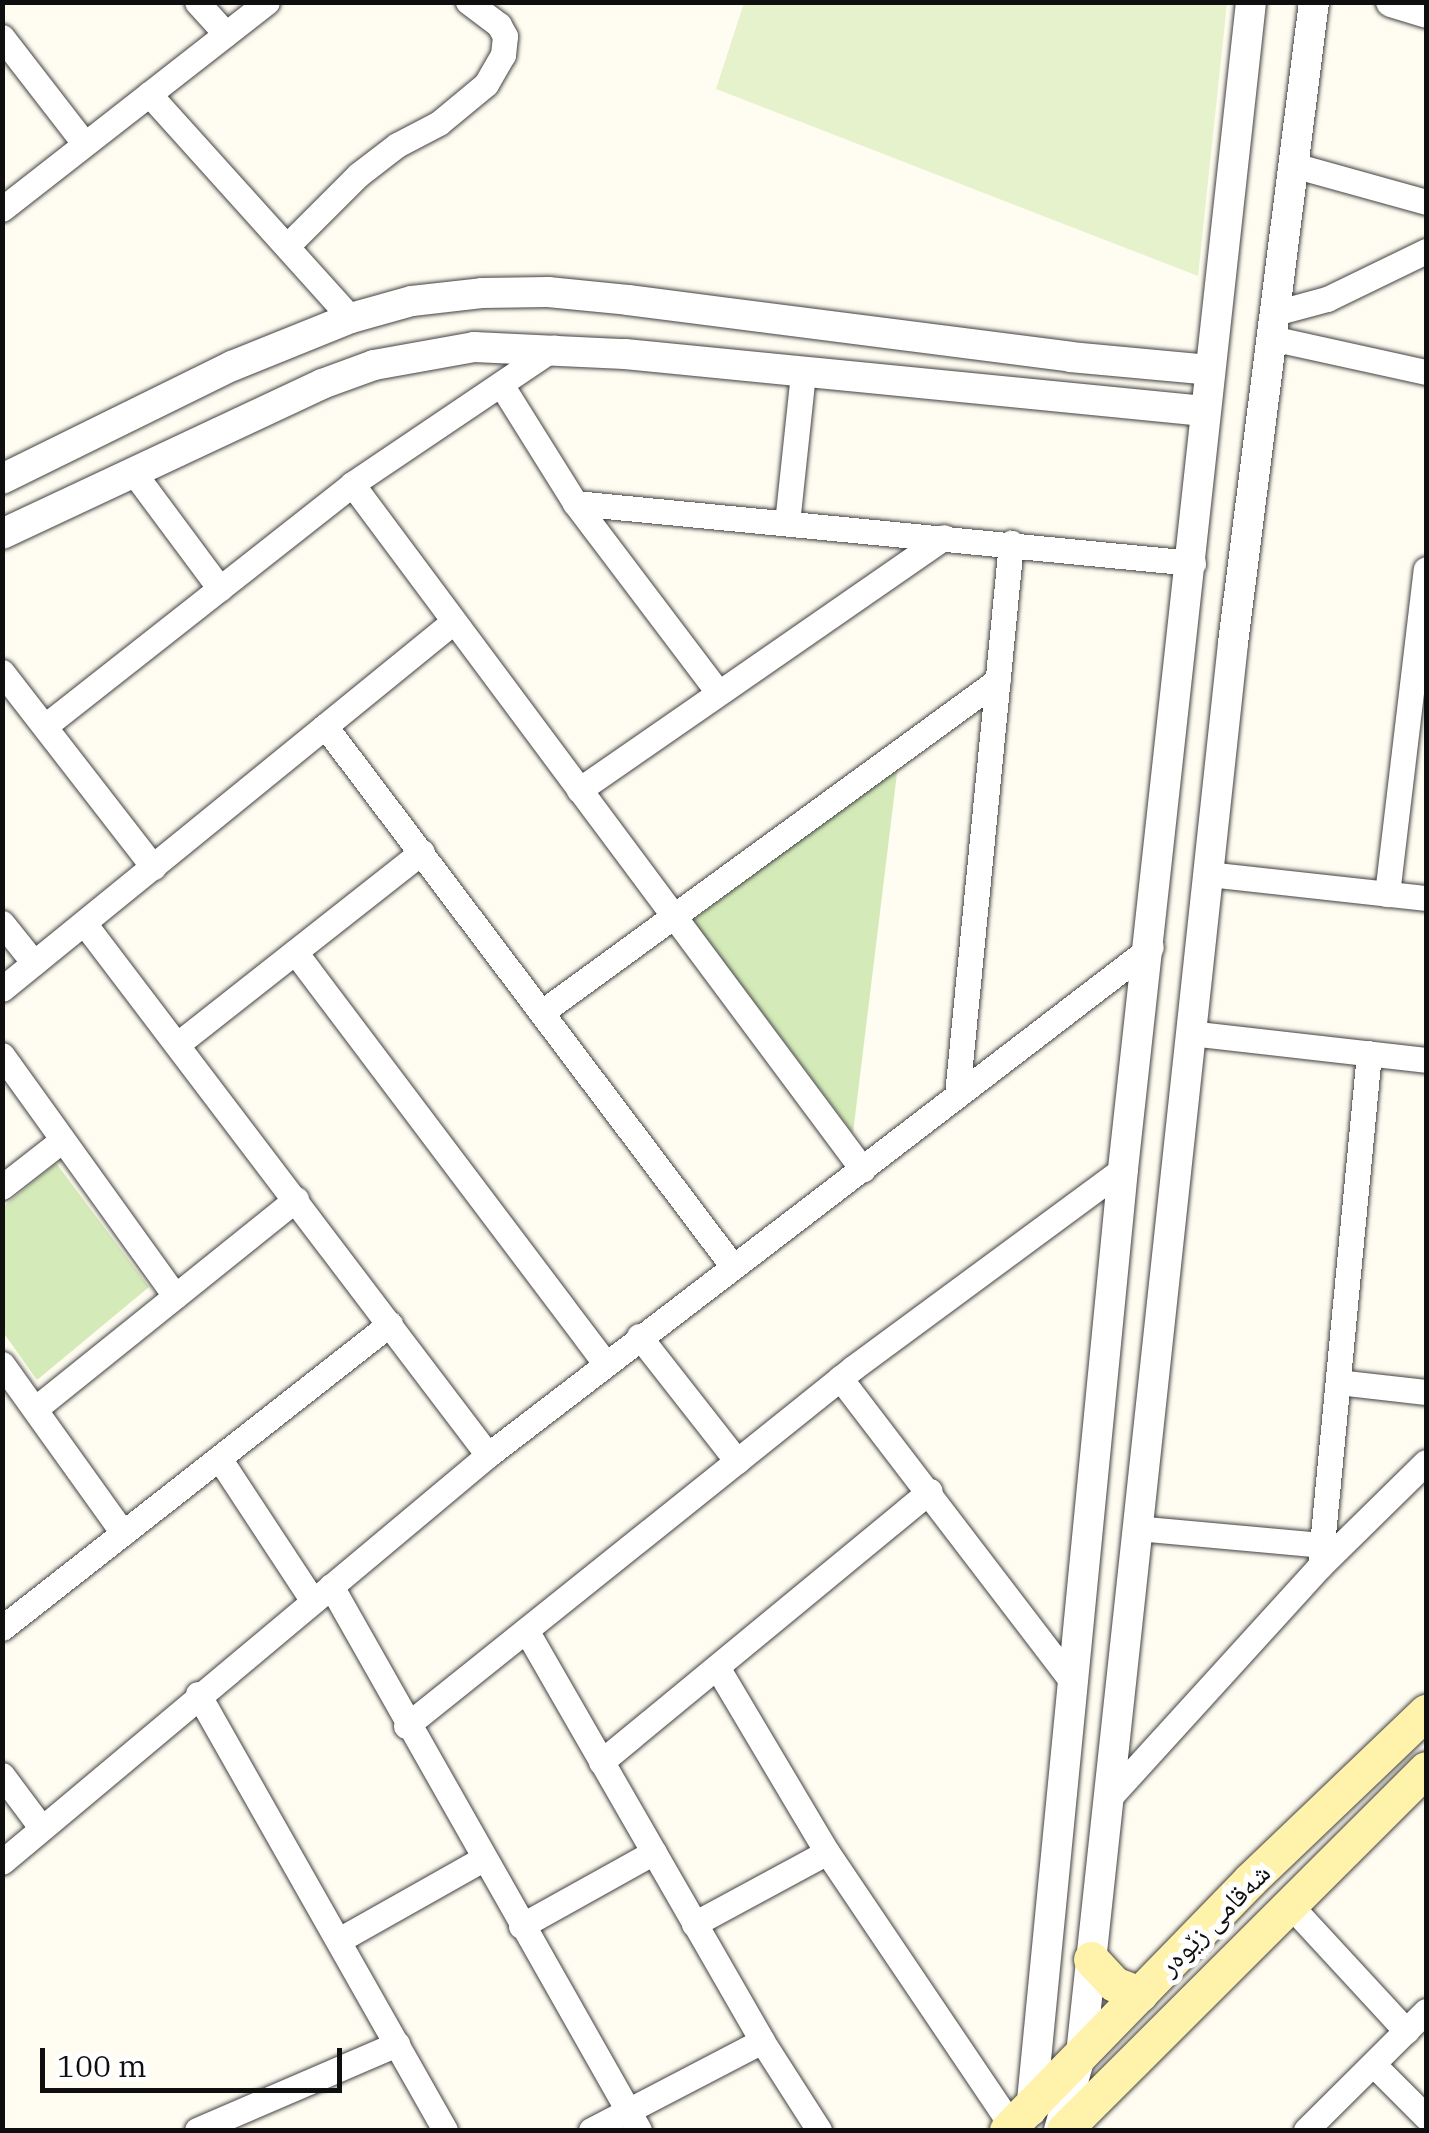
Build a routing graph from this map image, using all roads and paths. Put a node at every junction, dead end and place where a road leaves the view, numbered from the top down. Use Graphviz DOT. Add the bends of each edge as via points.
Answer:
graph roads {
  1 [pos="197,2"];
  2 [pos="267,2"];
  3 [pos="468,2"];
  4 [pos="1251,2"];
  5 [pos="1314,2"];
  6 [pos="1391,2"];
  7 [pos="1426,14"];
  8 [pos="226,34"];
  9 [pos="2,37"];
  10 [pos="148,94"];
  11 [pos="84,143"];
  12 [pos="1293,166"];
  13 [pos="1426,202"];
  14 [pos="2,209"];
  15 [pos="286,246"];
  16 [pos="1426,251"];
  17 [pos="351,318"];
  18 [pos="1273,325"];
  19 [pos="554,348"];
  20 [pos="1209,370"];
  21 [pos="802,372"];
  22 [pos="1426,372"];
  23 [pos="502,386"];
  24 [pos="1204,411"];
  25 [pos="134,473"];
  26 [pos="10,476"];
  27 [pos="352,484"];
  28 [pos="575,503"];
  29 [pos="44,515"];
  30 [pos="787,523"];
  31 [pos="2,534"];
  32 [pos="944,537"];
  33 [pos="1010,543"];
  34 [pos="1193,562"];
  35 [pos="1426,569"];
  36 [pos="220,588"];
  37 [pos="453,622"];
  38 [pos="1185,638"];
  39 [pos="1233,643"];
  40 [pos="2,672"];
  41 [pos="998,680"];
  42 [pos="717,691"];
  43 [pos="23,700"];
  44 [pos="2,716"];
  45 [pos="45,726"];
  46 [pos="325,726"];
  47 [pos="579,790"];
  48 [pos="422,852"];
  49 [pos="153,867"];
  50 [pos="1208,874"];
  51 [pos="1387,894"];
  52 [pos="1426,898"];
  53 [pos="676,916"];
  54 [pos="84,922"];
  55 [pos="2,923"];
  56 [pos="1151,947"];
  57 [pos="295,952"];
  58 [pos="34,963"];
  59 [pos="2,989"];
  60 [pos="542,1012"];
  61 [pos="1190,1033"];
  62 [pos="179,1043"];
  63 [pos="1369,1053"];
  64 [pos="2,1055"];
  65 [pos="1426,1060"];
  66 [pos="957,1095"];
  67 [pos="61,1141"];
  68 [pos="1124,1168"];
  69 [pos="863,1170"];
  70 [pos="2,1187"];
  71 [pos="296,1199"];
  72 [pos="731,1264"];
  73 [pos="175,1296"];
  74 [pos="390,1324"];
  75 [pos="638,1336"];
  76 [pos="604,1363"];
  77 [pos="2,1364"];
  78 [pos="840,1378"];
  79 [pos="1338,1382"];
  80 [pos="1426,1392"];
  81 [pos="35,1409"];
  82 [pos="488,1455"];
  83 [pos="218,1458"];
  84 [pos="737,1461"];
  85 [pos="1426,1462"];
  86 [pos="930,1491"];
  87 [pos="1136,1528"];
  88 [pos="124,1533"];
  89 [pos="1321,1556"];
  90 [pos="322,1593"];
  91 [pos="4,1622"];
  92 [pos="526,1630"];
  93 [pos="717,1667"];
  94 [pos="1073,1683"];
  95 [pos="198,1694"];
  96 [pos="1426,1712"];
  97 [pos="406,1726"];
  98 [pos="602,1762"];
  99 [pos="1426,1769"];
  100 [pos="2,1774"];
  101 [pos="1108,1799"];
  102 [pos="40,1826"];
  103 [pos="654,1852"];
  104 [pos="827,1852"];
  105 [pos="483,1859"];
  106 [pos="2,1862"];
  107 [pos="1290,1904"];
  108 [pos="1047,1912"];
  109 [pos="1096,1916"];
  110 [pos="694,1924"];
  111 [pos="521,1926"];
  112 [pos="339,1940"];
  113 [pos="1091,1959"];
  114 [pos="1140,1994"];
  115 [pos="1426,2011"];
  116 [pos="1406,2031"];
  117 [pos="762,2041"];
  118 [pos="397,2044"];
  119 [pos="1081,2054"];
  120 [pos="1374,2065"];
  121 [pos="1426,2117"];
  122 [pos="634,2121"];
  123 [pos="1037,2126"];
  124 [pos="197,2130"];
  125 [pos="445,2130"];
  126 [pos="590,2130"];
  127 [pos="820,2130"];
  128 [pos="1306,2130"];
  1 -- 8 [label="street"];
  2 -- 8 [label="street"];
  3 -- 15 [label="street" via="505,36 503,55 486,84 440,123 358,175"];
  4 -- 20 [label="street"];
  5 -- 12 [label="street"];
  6 -- 7 [label="street"];
  8 -- 10 [label="street"];
  9 -- 11 [label="street"];
  10 -- 11 [label="street"];
  10 -- 15 [label="street"];
  11 -- 14 [label="street"];
  12 -- 13 [label="street"];
  12 -- 18 [label="street"];
  15 -- 17 [label="street"];
  16 -- 18 [label="street"];
  17 -- 20 [label="street" via="412,301 548,292"];
  17 -- 26 [label="street" via="232,366"];
  18 -- 22 [label="street"];
  18 -- 39 [label="street"];
  19 -- 21 [label="street"];
  19 -- 23 [label="street"];
  19 -- 25 [label="street" via="474,347 374,365"];
  20 -- 24 [label="street"];
  21 -- 24 [label="street"];
  21 -- 30 [label="street"];
  23 -- 27 [label="street"];
  23 -- 28 [label="street"];
  24 -- 34 [label="street"];
  25 -- 29 [label="street"];
  25 -- 36 [label="street"];
  26 -- 29 [label="street"];
  27 -- 36 [label="street"];
  27 -- 37 [label="street"];
  28 -- 30 [label="street"];
  28 -- 42 [label="street"];
  29 -- 31 [label="street"];
  30 -- 32 [label="street"];
  32 -- 33 [label="street"];
  32 -- 42 [label="street"];
  33 -- 34 [label="street"];
  33 -- 41 [label="street"];
  34 -- 38 [label="street"];
  35 -- 51 [label="street"];
  36 -- 45 [label="street"];
  37 -- 46 [label="street"];
  37 -- 47 [label="street"];
  38 -- 39 [label="street"];
  38 -- 56 [label="street"];
  39 -- 50 [label="street"];
  40 -- 43 [label="street"];
  41 -- 53 [label="street"];
  41 -- 66 [label="street"];
  42 -- 47 [label="street"];
  43 -- 44 [label="street"];
  43 -- 45 [label="street"];
  45 -- 49 [label="street"];
  46 -- 48 [label="street"];
  46 -- 49 [label="street"];
  47 -- 53 [label="street"];
  48 -- 57 [label="street"];
  48 -- 60 [label="street"];
  49 -- 54 [label="street"];
  50 -- 51 [label="street"];
  50 -- 61 [label="street"];
  51 -- 52 [label="street"];
  53 -- 60 [label="street"];
  53 -- 69 [label="street"];
  54 -- 58 [label="street"];
  54 -- 62 [label="street"];
  55 -- 58 [label="street"];
  56 -- 66 [label="street"];
  56 -- 68 [label="street"];
  57 -- 62 [label="street"];
  57 -- 76 [label="street"];
  58 -- 59 [label="street"];
  60 -- 72 [label="street"];
  61 -- 63 [label="street"];
  61 -- 87 [label="street"];
  62 -- 71 [label="street"];
  63 -- 65 [label="street"];
  63 -- 79 [label="street"];
  64 -- 67 [label="street"];
  66 -- 69 [label="street"];
  67 -- 70 [label="street"];
  67 -- 73 [label="street"];
  68 -- 78 [label="street"];
  68 -- 94 [label="street"];
  69 -- 72 [label="street"];
  71 -- 73 [label="street"];
  71 -- 74 [label="street"];
  72 -- 75 [label="street"];
  73 -- 81 [label="street"];
  74 -- 82 [label="street"];
  74 -- 83 [label="street"];
  75 -- 76 [label="street"];
  75 -- 84 [label="street"];
  76 -- 82 [label="street"];
  77 -- 81 [label="street"];
  78 -- 84 [label="street"];
  78 -- 86 [label="street"];
  79 -- 80 [label="street"];
  79 -- 89 [label="street"];
  81 -- 88 [label="street"];
  82 -- 90 [label="street"];
  83 -- 88 [label="street"];
  83 -- 90 [label="street"];
  84 -- 92 [label="street"];
  85 -- 89 [label="street"];
  86 -- 93 [label="street"];
  86 -- 94 [label="street"];
  87 -- 89 [label="street"];
  87 -- 101 [label="street"];
  88 -- 91 [label="street"];
  89 -- 101 [label="street"];
  90 -- 95 [label="street"];
  90 -- 97 [label="street"];
  92 -- 97 [label="street"];
  92 -- 98 [label="street"];
  93 -- 98 [label="street"];
  93 -- 104 [label="street"];
  94 -- 108 [label="street"];
  95 -- 102 [label="street"];
  95 -- 112 [label="street"];
  96 -- 114 [label="main road, شەقامی زێوەر"];
  97 -- 105 [label="street"];
  98 -- 103 [label="street"];
  99 -- 107 [label="main road, شەقامی زێوەر"];
  100 -- 102 [label="street"];
  101 -- 109 [label="street"];
  102 -- 106 [label="street"];
  103 -- 110 [label="street"];
  103 -- 111 [label="street"];
  104 -- 110 [label="street"];
  104 -- 123 [label="street"];
  105 -- 111 [label="street"];
  105 -- 112 [label="street"];
  107 -- 116 [label="street"];
  107 -- 123 [label="main road, شەقامی زێوەر"];
  108 -- 109 [label="street"];
  108 -- 123 [label="street"];
  109 -- 113 [label="street"];
  110 -- 117 [label="street"];
  111 -- 122 [label="street"];
  112 -- 118 [label="street"];
  113 -- 114 [label="main road" via="1114,1984"];
  113 -- 119 [label="street"];
  114 -- 119 [label="main road, شەقامی زێوەر"];
  115 -- 116 [label="street"];
  116 -- 120 [label="street"];
  117 -- 122 [label="street"];
  117 -- 127 [label="street"];
  118 -- 124 [label="street"];
  118 -- 125 [label="street"];
  119 -- 123 [label="main road, شەقامی زێوەر"];
  120 -- 121 [label="street"];
  120 -- 128 [label="street"];
  122 -- 126 [label="street"];
}
